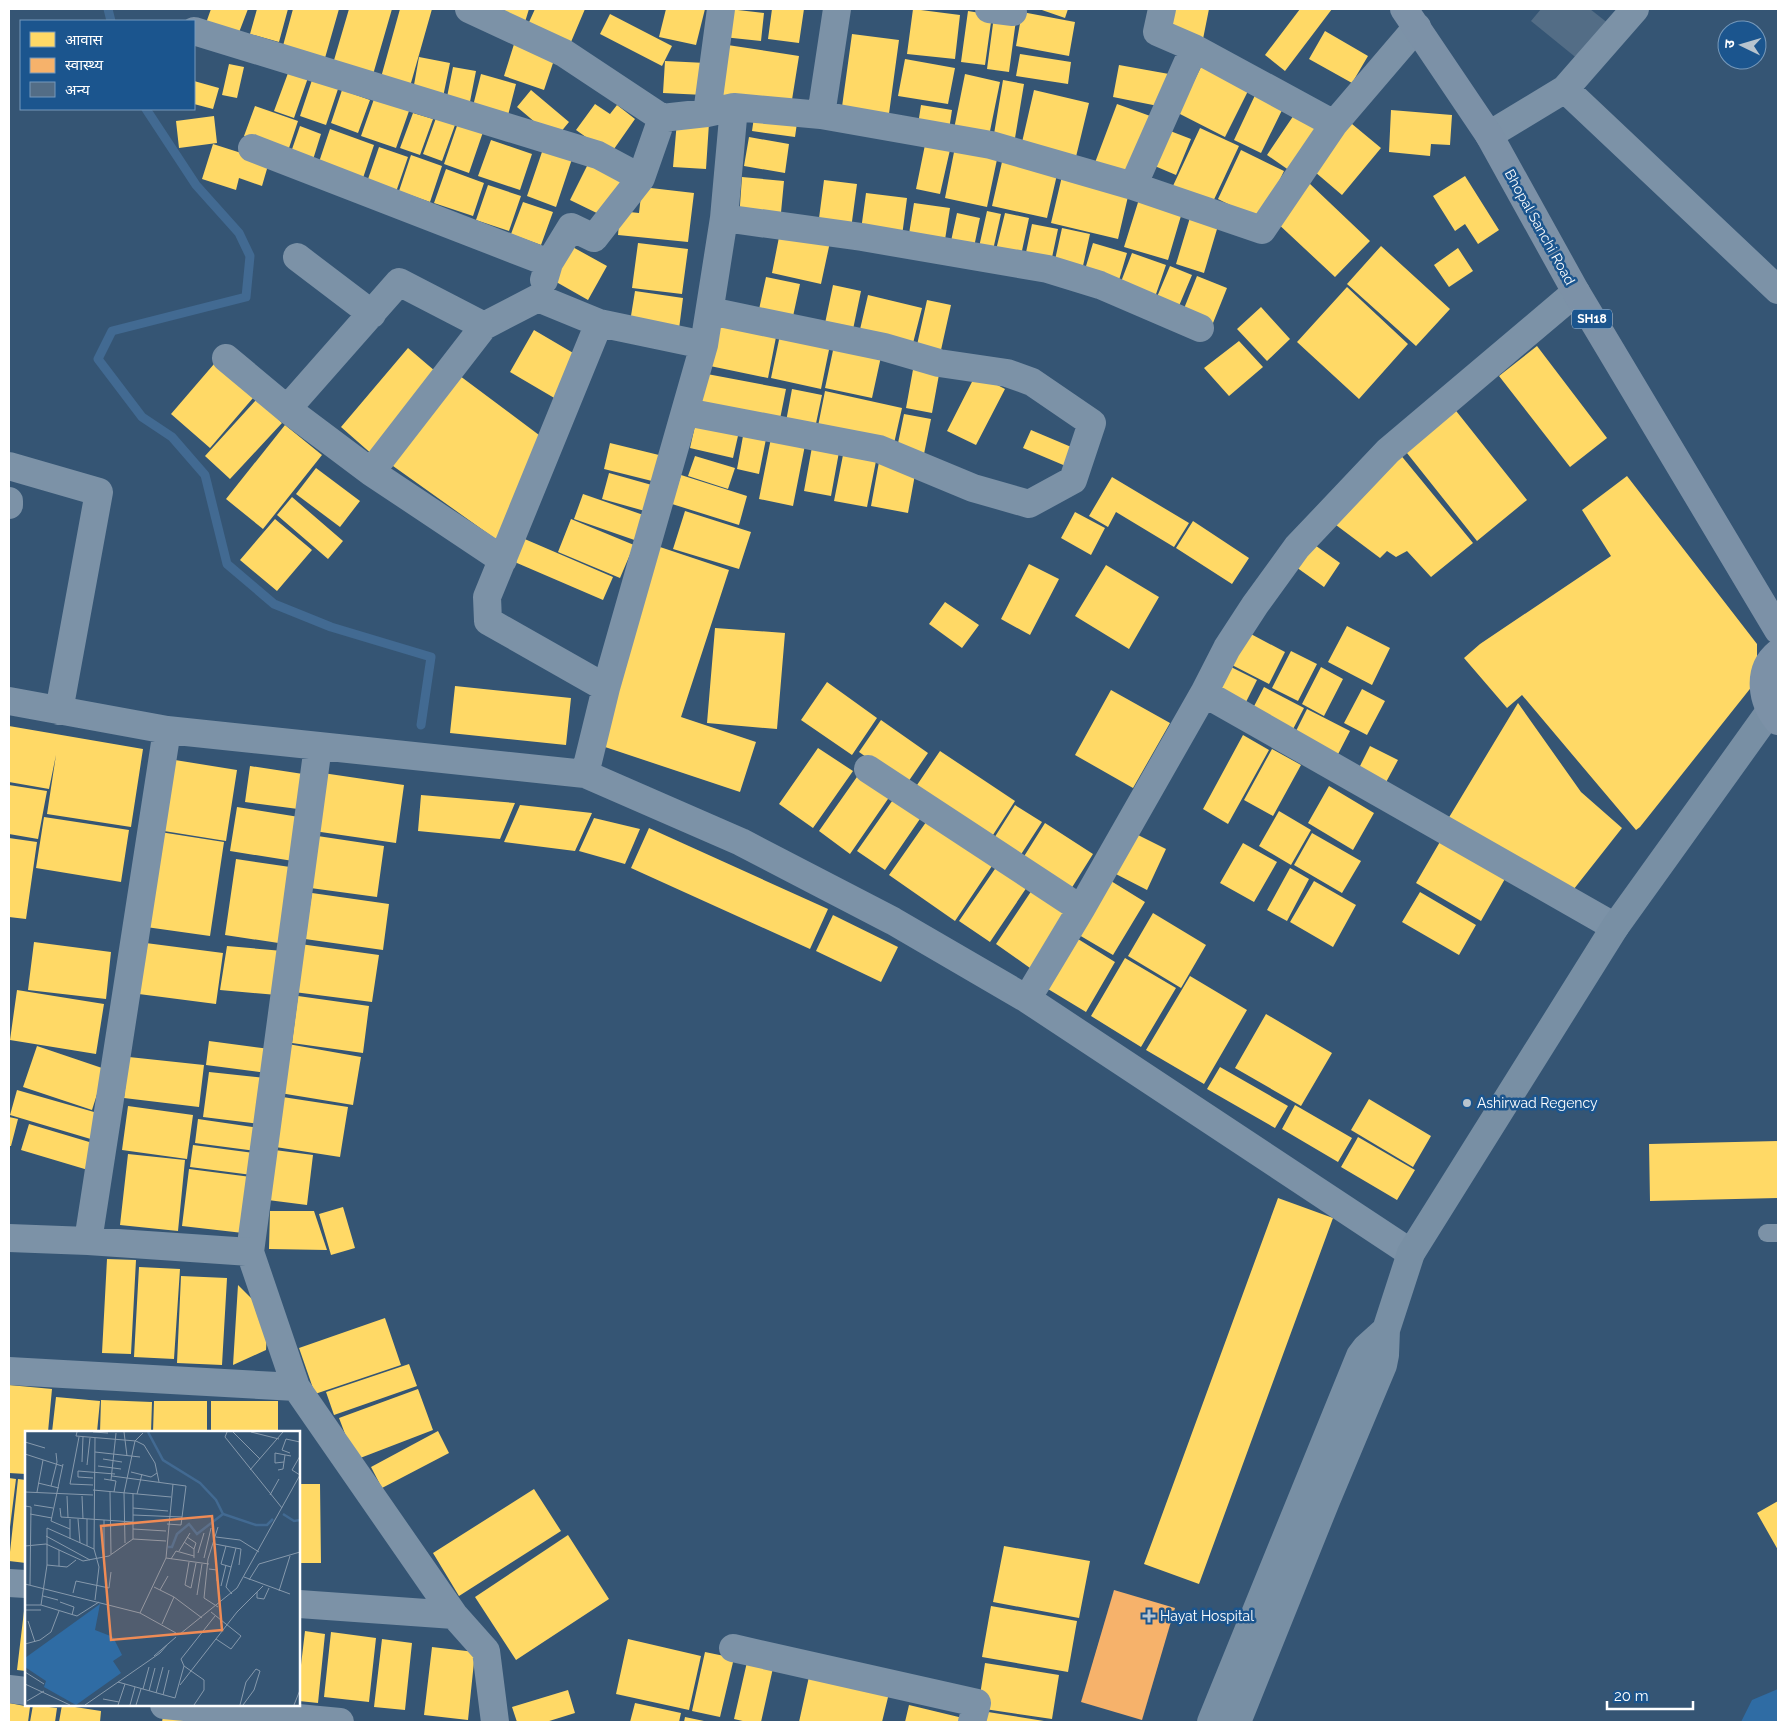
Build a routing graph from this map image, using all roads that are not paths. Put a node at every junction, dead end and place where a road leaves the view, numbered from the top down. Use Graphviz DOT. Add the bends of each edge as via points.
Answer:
graph roads {
  1 [pos="469,9"];
  2 [pos="720,9"];
  3 [pos="837,9"];
  4 [pos="1162,9"];
  5 [pos="1635,9"];
  6 [pos="1410,18"];
  7 [pos="195,31"];
  8 [pos="1194,48"];
  9 [pos="1565,89"];
  10 [pos="734,108"];
  11 [pos="707,113"];
  12 [pos="821,115"];
  13 [pos="662,118"];
  14 [pos="1334,124"];
  15 [pos="1489,135"];
  16 [pos="252,148"];
  17 [pos="641,178"];
  18 [pos="1133,186"];
  19 [pos="724,218"];
  20 [pos="297,257"];
  21 [pos="548,263"];
  22 [pos="1778,290"];
  23 [pos="1576,292"];
  24 [pos="538,298"];
  25 [pos="710,311"];
  26 [pos="372,314"];
  27 [pos="599,323"];
  28 [pos="484,326"];
  29 [pos="1200,328"];
  30 [pos="704,345"];
  31 [pos="226,358"];
  32 [pos="287,410"];
  33 [pos="686,412"];
  34 [pos="9,466"];
  35 [pos="371,472"];
  36 [pos="9,501"];
  37 [pos="9,505"];
  38 [pos="503,560"];
  39 [pos="1778,630"];
  40 [pos="1778,653"];
  41 [pos="606,688"];
  42 [pos="1204,693"];
  43 [pos="9,701"];
  44 [pos="59,711"];
  45 [pos="1774,716"];
  46 [pos="167,730"];
  47 [pos="318,746"];
  48 [pos="868,769"];
  49 [pos="585,774"];
  50 [pos="1081,909"];
  51 [pos="1615,927"];
  52 [pos="1027,999"];
  53 [pos="9,1238"];
  54 [pos="88,1241"];
  55 [pos="250,1252"];
  56 [pos="1411,1253"];
  57 [pos="9,1371"];
  58 [pos="296,1387"];
  59 [pos="1313,1502"];
  60 [pos="9,1583"];
  61 [pos="25,1584"];
  62 [pos="300,1604"];
  63 [pos="454,1615"];
  64 [pos="732,1648"];
  65 [pos="9,1689"];
  66 [pos="25,1691"];
  67 [pos="174,1706"];
  68 [pos="340,1722"];
  69 [pos="495,1722"];
  70 [pos="972,1722"];
  71 [pos="1211,1722"];
  72 [pos="1237,1722"];
  1 -- 13 [label="street" via="564,53"];
  2 -- 11 [label="street"];
  3 -- 12 [label="street"];
  4 -- 8 [label="street" via="1157,32"];
  5 -- 9 [label="street"];
  6 -- 14 [label="street"];
  6 -- 15 [label="main road, Bhopal Sanchi Road / SH18"];
  7 -- 17 [label="street" via="598,155"];
  8 -- 14 [label="street"];
  8 -- 18 [label="street"];
  9 -- 15 [label="street"];
  9 -- 22 [label="street"];
  10 -- 11 [label="street"];
  10 -- 12 [label="street"];
  10 -- 19 [label="street"];
  11 -- 13 [label="street"];
  12 -- 18 [label="street" via="992,146"];
  13 -- 17 [label="street"];
  14 -- 18 [label="street" via="1262,230"];
  15 -- 23 [label="main road, Bhopal Sanchi Road / SH18"];
  16 -- 21 [label="street"];
  17 -- 21 [label="street" via="594,238 571,227"];
  19 -- 25 [label="street"];
  19 -- 29 [label="street" via="862,236 1048,269 1100,285"];
  20 -- 26 [label="street"];
  21 -- 24 [label="street"];
  23 -- 39 [label="main road, Bhopal Sanchi Road / SH18"];
  23 -- 42 [label="street" via="1388,451 1297,547 1227,648"];
  24 -- 27 [label="street"];
  24 -- 28 [label="street"];
  25 -- 30 [label="street"];
  25 -- 33 [label="street" via="884,347 939,363 1007,373 1032,382 1092,422 1073,480 1029,504 974,488 880,449"];
  26 -- 28 [label="street" via="399,282"];
  26 -- 32 [label="street"];
  27 -- 30 [label="street"];
  27 -- 38 [label="street"];
  28 -- 35 [label="street"];
  30 -- 33 [label="street"];
  31 -- 32 [label="street"];
  32 -- 35 [label="street"];
  33 -- 41 [label="street"];
  34 -- 44 [label="street" via="99,492"];
  35 -- 38 [label="street"];
  36 -- 37 [label="street"];
  38 -- 41 [label="street" via="487,597 488,621"];
  40 -- 45 [label="main road" via="1767,668 1763,682 1764,697"];
  41 -- 49 [label="street"];
  42 -- 50 [label="street"];
  42 -- 51 [label="street"];
  43 -- 44 [label="street"];
  44 -- 46 [label="street"];
  45 -- 51 [label="main road"];
  46 -- 47 [label="street"];
  46 -- 54 [label="street"];
  47 -- 49 [label="street"];
  47 -- 55 [label="street"];
  48 -- 50 [label="street"];
  49 -- 52 [label="street" via="741,842 893,921"];
  50 -- 52 [label="street"];
  51 -- 56 [label="main road"];
  52 -- 56 [label="street"];
  53 -- 54 [label="street"];
  54 -- 55 [label="street"];
  55 -- 58 [label="street"];
  56 -- 59 [label="main road" via="1386,1330 1360,1356"];
  57 -- 58 [label="street"];
  58 -- 63 [label="street"];
  59 -- 71 [label="main road"];
  59 -- 72 [label="main road"];
  60 -- 61 [label="street"];
  62 -- 63 [label="street"];
  63 -- 69 [label="street" via="486,1651"];
  64 -- 70 [label="street" via="978,1703"];
  65 -- 66 [label="street"];
  67 -- 68 [label="street"];
}
